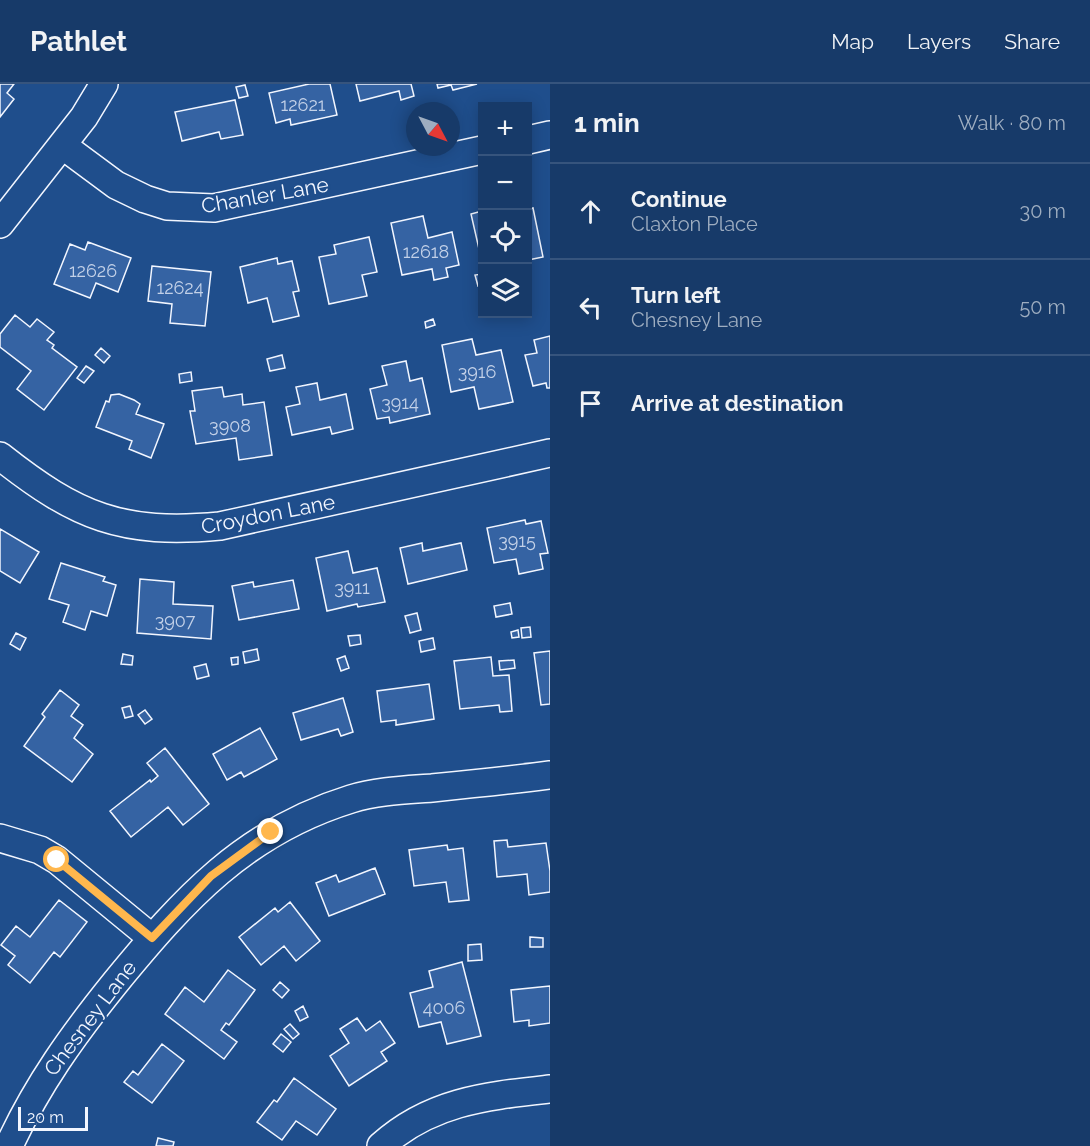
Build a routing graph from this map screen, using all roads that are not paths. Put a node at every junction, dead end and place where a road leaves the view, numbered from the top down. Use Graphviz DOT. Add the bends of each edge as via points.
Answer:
graph roads {
  1 [pos="105,84"];
  2 [pos="550,135"];
  3 [pos="532,139"];
  4 [pos="63,145"];
  5 [pos="478,151"];
  6 [pos="0,224"];
  7 [pos="550,453"];
  8 [pos="0,456"];
  9 [pos="550,776"];
  10 [pos="0,838"];
  11 [pos="152,938"];
  12 [pos="550,1089"];
  13 [pos="9,1146"];
  14 [pos="381,1146"];
  1 -- 4 [label="street"];
  2 -- 3 [label="street"];
  4 -- 5 [label="street, Chanler Lane" via="116,184 145,199 167,206 214,208"];
  4 -- 6 [label="street"];
  7 -- 8 [label="street, Croydon Lane" via="232,524 186,529 138,527 97,516 57,498"];
  9 -- 11 [label="street, Chesney Lane" via="352,798 295,820 271,832 211,876"];
  10 -- 11 [label="street" via="40,850 57,860"];
  11 -- 13 [label="street, Chesney Lane" via="67,1044 23,1114"];
  12 -- 14 [label="street" via="458,1102 402,1129"];
}
